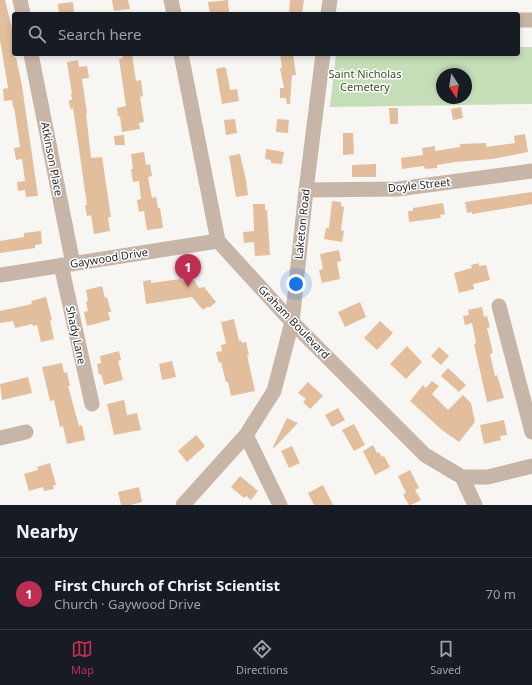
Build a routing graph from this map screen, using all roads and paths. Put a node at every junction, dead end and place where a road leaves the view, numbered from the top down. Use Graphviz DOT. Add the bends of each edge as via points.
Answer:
graph roads {
  1 [pos="20,0"];
  2 [pos="171,0"];
  3 [pos="330,0"];
  4 [pos="23,12"];
  5 [pos="174,12"];
  6 [pos="328,12"];
  7 [pos="520,20"];
  8 [pos="532,20"];
  9 [pos="31,56"];
  10 [pos="181,56"];
  11 [pos="323,56"];
  12 [pos="532,171"];
  13 [pos="306,190"];
  14 [pos="218,241"];
  15 [pos="67,264"];
  16 [pos="0,275"];
  17 [pos="499,306"];
  18 [pos="292,322"];
  19 [pos="92,404"];
  20 [pos="26,432"];
  21 [pos="532,432"];
  22 [pos="246,435"];
  23 [pos="0,438"];
  24 [pos="532,466"];
  25 [pos="462,477"];
  26 [pos="183,505"];
  27 [pos="280,505"];
  28 [pos="475,505"];
  1 -- 4 [label="street"];
  2 -- 5 [label="street"];
  3 -- 6 [label="street"];
  7 -- 8 [label="street"];
  9 -- 15 [label="street, Atkinson Place"];
  10 -- 14 [label="street"];
  11 -- 13 [label="street, Laketon Road"];
  12 -- 13 [label="street, Doyle Street" via="398,189"];
  13 -- 18 [label="street, Laketon Road"];
  14 -- 15 [label="street, Gaywood Drive" via="127,262"];
  14 -- 18 [label="street, Graham Boulevard"];
  15 -- 16 [label="street, Gaywood Drive"];
  15 -- 19 [label="street, Shady Lane"];
  17 -- 21 [label="street"];
  18 -- 22 [label="street, Laketon Road" via="274,390"];
  18 -- 25 [label="street, Graham Boulevard" via="425,455"];
  20 -- 23 [label="street"];
  22 -- 26 [label="street, Laketon Road"];
  22 -- 27 [label="street"];
  24 -- 25 [label="street" via="488,477"];
  25 -- 28 [label="street"];
}
